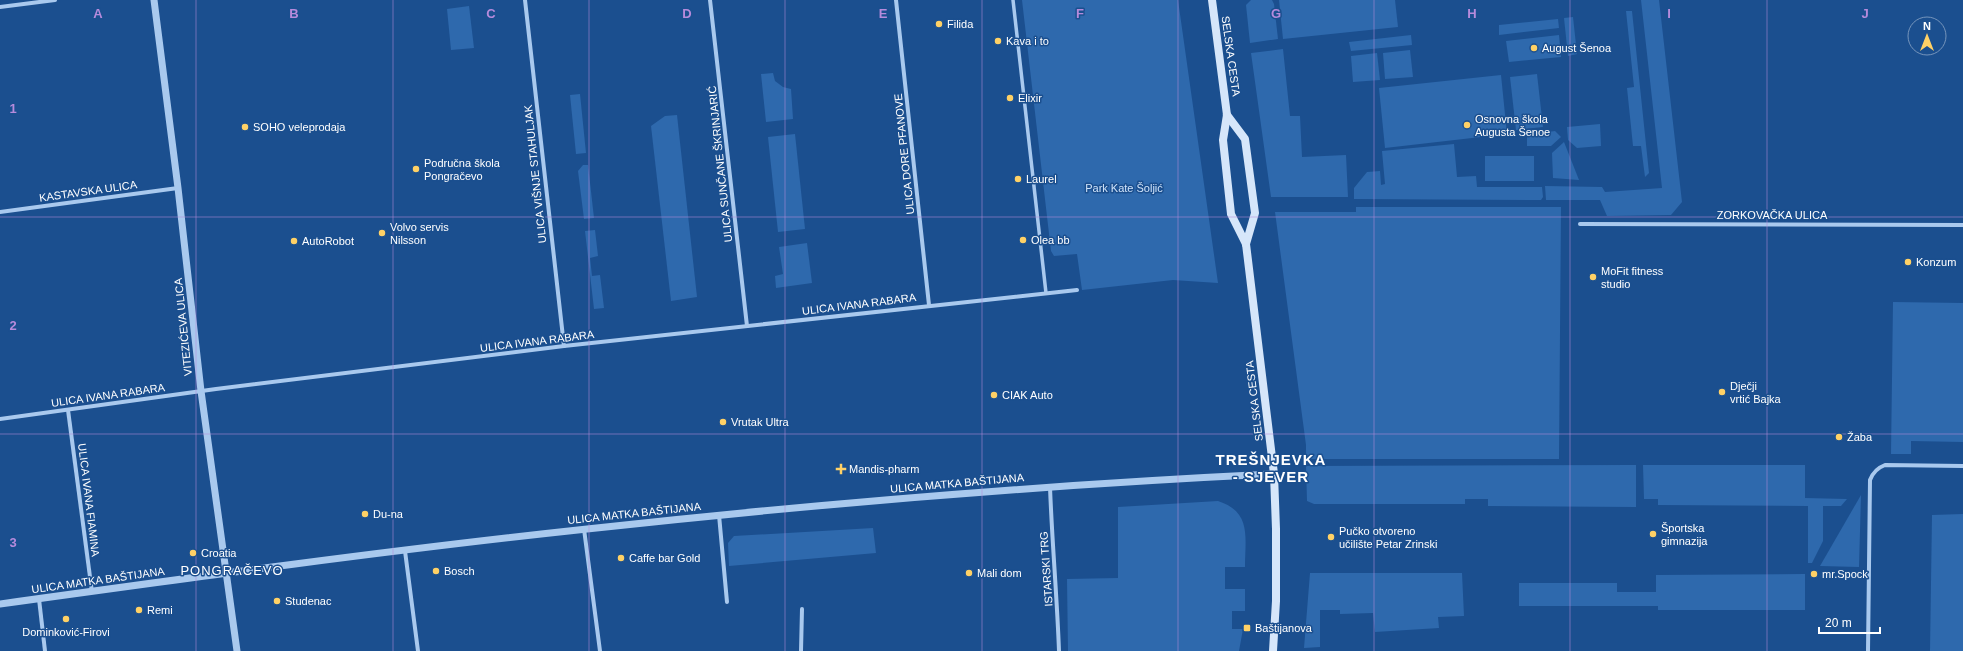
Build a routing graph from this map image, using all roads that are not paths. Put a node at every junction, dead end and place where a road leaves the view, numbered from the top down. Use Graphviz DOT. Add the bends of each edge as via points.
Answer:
graph roads {
  1 [pos="55,0"];
  2 [pos="154,0"];
  3 [pos="525,0"];
  4 [pos="710,0"];
  5 [pos="896,0"];
  6 [pos="1013,0"];
  7 [pos="1212,0"];
  8 [pos="0,7"];
  9 [pos="1228,115"];
  10 [pos="178,188"];
  11 [pos="0,212"];
  12 [pos="1580,224"];
  13 [pos="1963,225"];
  14 [pos="1246,244"];
  15 [pos="1077,290"];
  16 [pos="1046,293"];
  17 [pos="929,305"];
  18 [pos="747,326"];
  19 [pos="564,346"];
  20 [pos="201,391"];
  21 [pos="68,410"];
  22 [pos="0,419"];
  23 [pos="1963,466"];
  24 [pos="1274,474"];
  25 [pos="1050,486"];
  26 [pos="719,515"];
  27 [pos="584,529"];
  28 [pos="405,551"];
  29 [pos="227,574"];
  30 [pos="92,592"];
  31 [pos="39,599"];
  32 [pos="727,602"];
  33 [pos="0,604"];
  34 [pos="802,609"];
  35 [pos="45,651"];
  36 [pos="237,651"];
  37 [pos="418,651"];
  38 [pos="600,651"];
  39 [pos="801,651"];
  40 [pos="1059,651"];
  41 [pos="1273,651"];
  42 [pos="1868,651"];
  1 -- 8 [label="street"];
  2 -- 10 [label="street, VITEZIĆEVA ULICA"];
  3 -- 19 [label="street, ULICA VIŠNJE STAHULJAK"];
  4 -- 18 [label="street, ULICA SUNČANE ŠKRINJARIĆ"];
  5 -- 17 [label="street, ULICA DORE PFANOVE"];
  6 -- 16 [label="street"];
  7 -- 9 [label="main road, SELSKA CESTA"];
  9 -- 14 [label="main road, SELSKA CESTA" via="1223,140 1231,214"];
  9 -- 14 [label="main road, SELSKA CESTA" via="1245,138 1255,213"];
  10 -- 11 [label="street, KASTAVSKA ULICA"];
  10 -- 20 [label="street, VITEZIĆEVA ULICA"];
  12 -- 13 [label="street, ZORKOVAČKA ULICA"];
  14 -- 24 [label="main road, SELSKA CESTA"];
  15 -- 16 [label="street, ULICA IVANA RABARA"];
  16 -- 17 [label="street, ULICA IVANA RABARA"];
  17 -- 18 [label="street, ULICA IVANA RABARA"];
  18 -- 19 [label="street, ULICA IVANA RABARA"];
  19 -- 20 [label="street, ULICA IVANA RABARA"];
  20 -- 21 [label="street, ULICA IVANA RABARA"];
  20 -- 29 [label="street, VITEZIĆEVA ULICA"];
  21 -- 22 [label="street, ULICA IVANA RABARA"];
  21 -- 30 [label="street, ULICA IVANA FIAMINA"];
  23 -- 42 [label="street" via="1885,465 1875,470 1870,480"];
  24 -- 25 [label="street, ULICA MATKA BAŠTIJANA"];
  24 -- 41 [label="main road, SELSKA CESTA" via="1276,601"];
  25 -- 26 [label="street, ULICA MATKA BAŠTIJANA"];
  25 -- 40 [label="street, ISTARSKI TRG"];
  26 -- 27 [label="street, ULICA MATKA BAŠTIJANA"];
  26 -- 32 [label="street"];
  27 -- 28 [label="street, ULICA MATKA BAŠTIJANA"];
  27 -- 38 [label="street"];
  28 -- 29 [label="street, ULICA MATKA BAŠTIJANA"];
  28 -- 37 [label="street"];
  29 -- 30 [label="street, ULICA MATKA BAŠTIJANA"];
  29 -- 36 [label="street, VITEZIĆEVA ULICA"];
  30 -- 31 [label="street, ULICA MATKA BAŠTIJANA"];
  31 -- 33 [label="street, ULICA MATKA BAŠTIJANA"];
  31 -- 35 [label="street"];
  34 -- 39 [label="street"];
}
